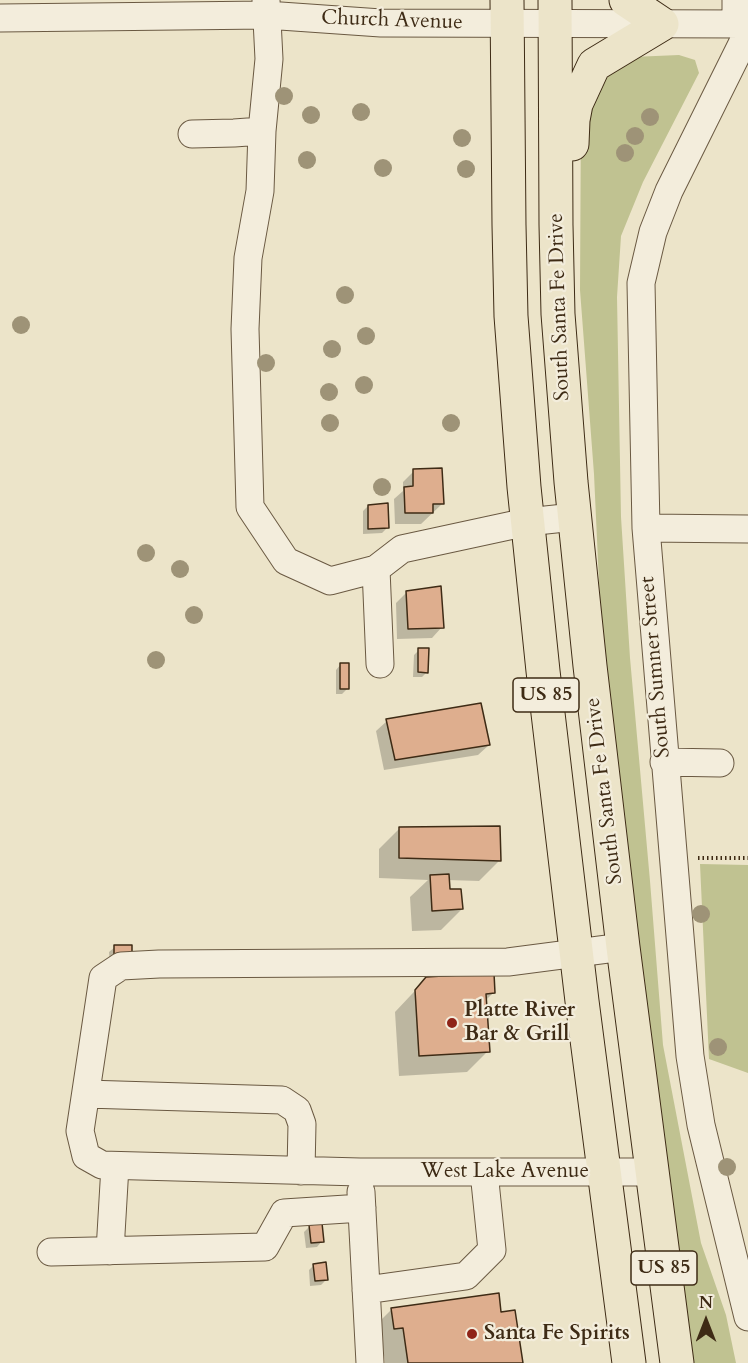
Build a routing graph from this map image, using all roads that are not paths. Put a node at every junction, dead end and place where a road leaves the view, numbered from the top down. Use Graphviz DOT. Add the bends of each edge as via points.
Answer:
graph roads {
  1 [pos="626,0"];
  2 [pos="266,7"];
  3 [pos="507,12"];
  4 [pos="555,12"];
  5 [pos="0,18"];
  6 [pos="742,20"];
  7 [pos="662,24"];
  8 [pos="262,131"];
  9 [pos="192,134"];
  10 [pos="572,501"];
  11 [pos="527,522"];
  12 [pos="645,528"];
  13 [pos="748,529"];
  14 [pos="376,569"];
  15 [pos="380,664"];
  16 [pos="664,762"];
  17 [pos="720,763"];
  18 [pos="623,947"];
  19 [pos="576,953"];
  20 [pos="86,1094"];
  21 [pos="115,1166"];
  22 [pos="301,1171"];
  23 [pos="360,1172"];
  24 [pos="484,1172"];
  25 [pos="603,1172"];
  26 [pos="651,1172"];
  27 [pos="362,1208"];
  28 [pos="110,1251"];
  29 [pos="51,1252"];
  30 [pos="366,1290"];
  31 [pos="748,1317"];
  32 [pos="370,1363"];
  33 [pos="629,1363"];
  34 [pos="677,1363"];
  1 -- 7 [label="highway"];
  2 -- 3 [label="street, Church Avenue" via="381,23"];
  2 -- 5 [label="street, Church Avenue"];
  2 -- 8 [label="street" via="268,59"];
  3 -- 4 [label="street, Church Avenue"];
  3 -- 11 [label="highway, US 85" via="511,316"];
  4 -- 7 [label="street, Church Avenue"];
  4 -- 10 [label="highway, South Santa Fe Drive / US 85" via="558,314"];
  6 -- 7 [label="street, Church Avenue"];
  6 -- 12 [label="street, South Sumner Street" via="653,231 641,283"];
  7 -- 10 [label="highway" via="594,65 576,104 574,285 583,427"];
  8 -- 9 [label="street"];
  8 -- 14 [label="street" via="260,191 248,258 245,329 250,507 286,561 330,581"];
  10 -- 11 [label="street"];
  10 -- 18 [label="highway, South Santa Fe Drive / US 85"];
  11 -- 14 [label="street" via="402,549"];
  11 -- 19 [label="highway, US 85"];
  12 -- 13 [label="street"];
  12 -- 16 [label="street, South Sumner Street"];
  14 -- 15 [label="street"];
  16 -- 17 [label="street"];
  16 -- 31 [label="street, South Sumner Street" via="693,1077"];
  18 -- 19 [label="street"];
  18 -- 26 [label="highway, South Santa Fe Drive / US 85"];
  19 -- 20 [label="street" via="508,962 120,966 103,978"];
  19 -- 25 [label="highway, US 85"];
  20 -- 21 [label="street, West Lake Avenue" via="80,1131 86,1156 102,1165"];
  20 -- 22 [label="street" via="282,1100 297,1110 302,1124"];
  21 -- 22 [label="street, West Lake Avenue"];
  21 -- 28 [label="street"];
  22 -- 23 [label="street, West Lake Avenue"];
  23 -- 24 [label="street, West Lake Avenue"];
  23 -- 27 [label="street"];
  24 -- 25 [label="street, West Lake Avenue"];
  24 -- 30 [label="street" via="492,1250 466,1276"];
  25 -- 26 [label="street, West Lake Avenue"];
  25 -- 33 [label="highway, US 85"];
  26 -- 34 [label="highway, South Santa Fe Drive / US 85"];
  27 -- 28 [label="street" via="284,1213 265,1247"];
  27 -- 30 [label="street"];
  28 -- 29 [label="street"];
  30 -- 32 [label="street"];
}
